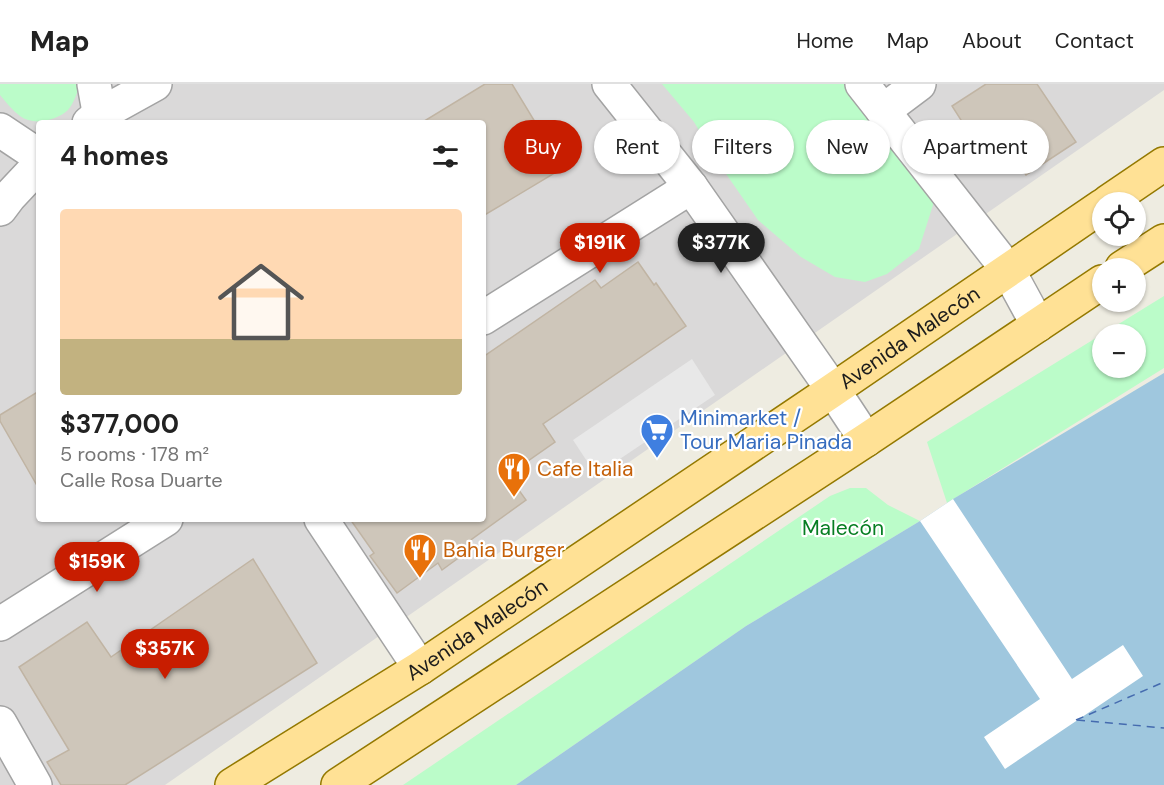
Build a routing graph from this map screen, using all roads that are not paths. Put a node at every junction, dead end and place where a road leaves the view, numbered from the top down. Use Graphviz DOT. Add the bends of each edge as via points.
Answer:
graph roads {
  1 [pos="155,84"];
  2 [pos="609,84"];
  3 [pos="862,84"];
  4 [pos="919,84"];
  5 [pos="96,111"];
  6 [pos="883,111"];
  7 [pos="0,130"];
  8 [pos="36,154"];
  9 [pos="1164,164"];
  10 [pos="36,168"];
  11 [pos="691,187"];
  12 [pos="1123,192"];
  13 [pos="0,209"];
  14 [pos="1092,213"];
  15 [pos="1164,241"];
  16 [pos="1138,258"];
  17 [pos="1008,270"];
  18 [pos="1092,289"];
  19 [pos="486,316"];
  20 [pos="1038,325"];
  21 [pos="833,390"];
  22 [pos="866,440"];
  23 [pos="161,522"];
  24 [pos="323,522"];
  25 [pos="0,624"];
  26 [pos="420,668"];
  27 [pos="0,723"];
  28 [pos="35,785"];
  29 [pos="232,785"];
  30 [pos="338,785"];
  1 -- 5 [label="street"];
  2 -- 11 [label="street"];
  3 -- 6 [label="street"];
  4 -- 6 [label="street"];
  6 -- 17 [label="street"];
  7 -- 8 [label="street"];
  9 -- 12 [label="main road"];
  10 -- 13 [label="street"];
  11 -- 19 [label="street"];
  11 -- 21 [label="street"];
  14 -- 17 [label="main road, Avenida Malecón"];
  15 -- 16 [label="main road"];
  17 -- 20 [label="street"];
  17 -- 21 [label="main road, Avenida Malecón"];
  18 -- 20 [label="main road"];
  20 -- 22 [label="main road"];
  21 -- 22 [label="street"];
  21 -- 26 [label="main road, Avenida Malecón"];
  22 -- 30 [label="main road"];
  23 -- 25 [label="street"];
  24 -- 26 [label="street"];
  26 -- 29 [label="main road, Avenida Malecón"];
  27 -- 28 [label="street"];
}
